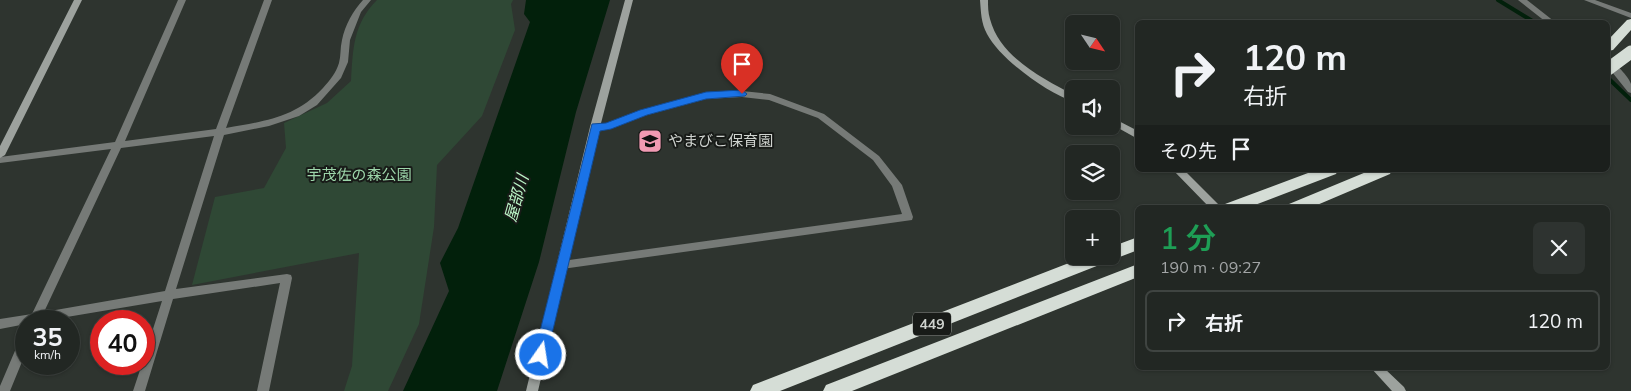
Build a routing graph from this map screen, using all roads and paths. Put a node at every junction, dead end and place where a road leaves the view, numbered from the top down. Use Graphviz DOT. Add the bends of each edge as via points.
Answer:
graph roads {
  1 [pos="78,0"];
  2 [pos="182,0"];
  3 [pos="268,0"];
  4 [pos="367,0"];
  5 [pos="629,0"];
  6 [pos="984,0"];
  7 [pos="1522,0"];
  8 [pos="1588,0"];
  9 [pos="1631,16"];
  10 [pos="1548,20"];
  11 [pos="1631,23"];
  12 [pos="1610,45"];
  13 [pos="1631,52"];
  14 [pos="1610,64"];
  15 [pos="1610,68"];
  16 [pos="1631,90"];
  17 [pos="1065,93"];
  18 [pos="1120,125"];
  19 [pos="595,127"];
  20 [pos="220,132"];
  21 [pos="1135,134"];
  22 [pos="118,145"];
  23 [pos="0,155"];
  24 [pos="0,160"];
  25 [pos="1180,172"];
  26 [pos="1326,172"];
  27 [pos="1380,172"];
  28 [pos="1214,205"];
  29 [pos="1238,205"];
  30 [pos="1301,205"];
  31 [pos="1135,244"];
  32 [pos="1120,250"];
  33 [pos="562,265"];
  34 [pos="1082,265"];
  35 [pos="1135,271"];
  36 [pos="169,295"];
  37 [pos="39,310"];
  38 [pos="80,311"];
  39 [pos="15,322"];
  40 [pos="0,324"];
  41 [pos="15,364"];
  42 [pos="1379,370"];
  43 [pos="4,391"];
  44 [pos="139,391"];
  45 [pos="262,391"];
  46 [pos="532,391"];
  47 [pos="759,391"];
  48 [pos="832,391"];
  49 [pos="1400,391"];
  1 -- 23 [label="street"];
  2 -- 22 [label="street"];
  3 -- 20 [label="street"];
  4 -- 20 [label="street" via="357,11 346,40 344,62 338,78 314,103 296,114 266,124"];
  5 -- 19 [label="street"];
  6 -- 17 [label="street" via="985,25 992,39 1019,65"];
  7 -- 10 [label="street"];
  8 -- 9 [label="street"];
  11 -- 12 [label="highway"];
  13 -- 15 [label="highway, bridge"];
  14 -- 16 [label="street"];
  18 -- 21 [label="street"];
  19 -- 33 [label="street"];
  19 -- 33 [label="street" via="607,127 706,96 742,94 770,97 821,116 876,158 897,185 908,217"];
  20 -- 22 [label="street"];
  20 -- 36 [label="street"];
  22 -- 24 [label="street"];
  22 -- 37 [label="street"];
  25 -- 28 [label="street"];
  26 -- 29 [label="highway"];
  27 -- 30 [label="highway"];
  31 -- 32 [label="highway"];
  33 -- 46 [label="street"];
  34 -- 47 [label="highway, 449"];
  35 -- 48 [label="highway, 449"];
  36 -- 38 [label="street"];
  36 -- 44 [label="street"];
  36 -- 45 [label="street" via="287,278"];
  39 -- 40 [label="street"];
  41 -- 43 [label="street"];
  42 -- 49 [label="street"];
}
